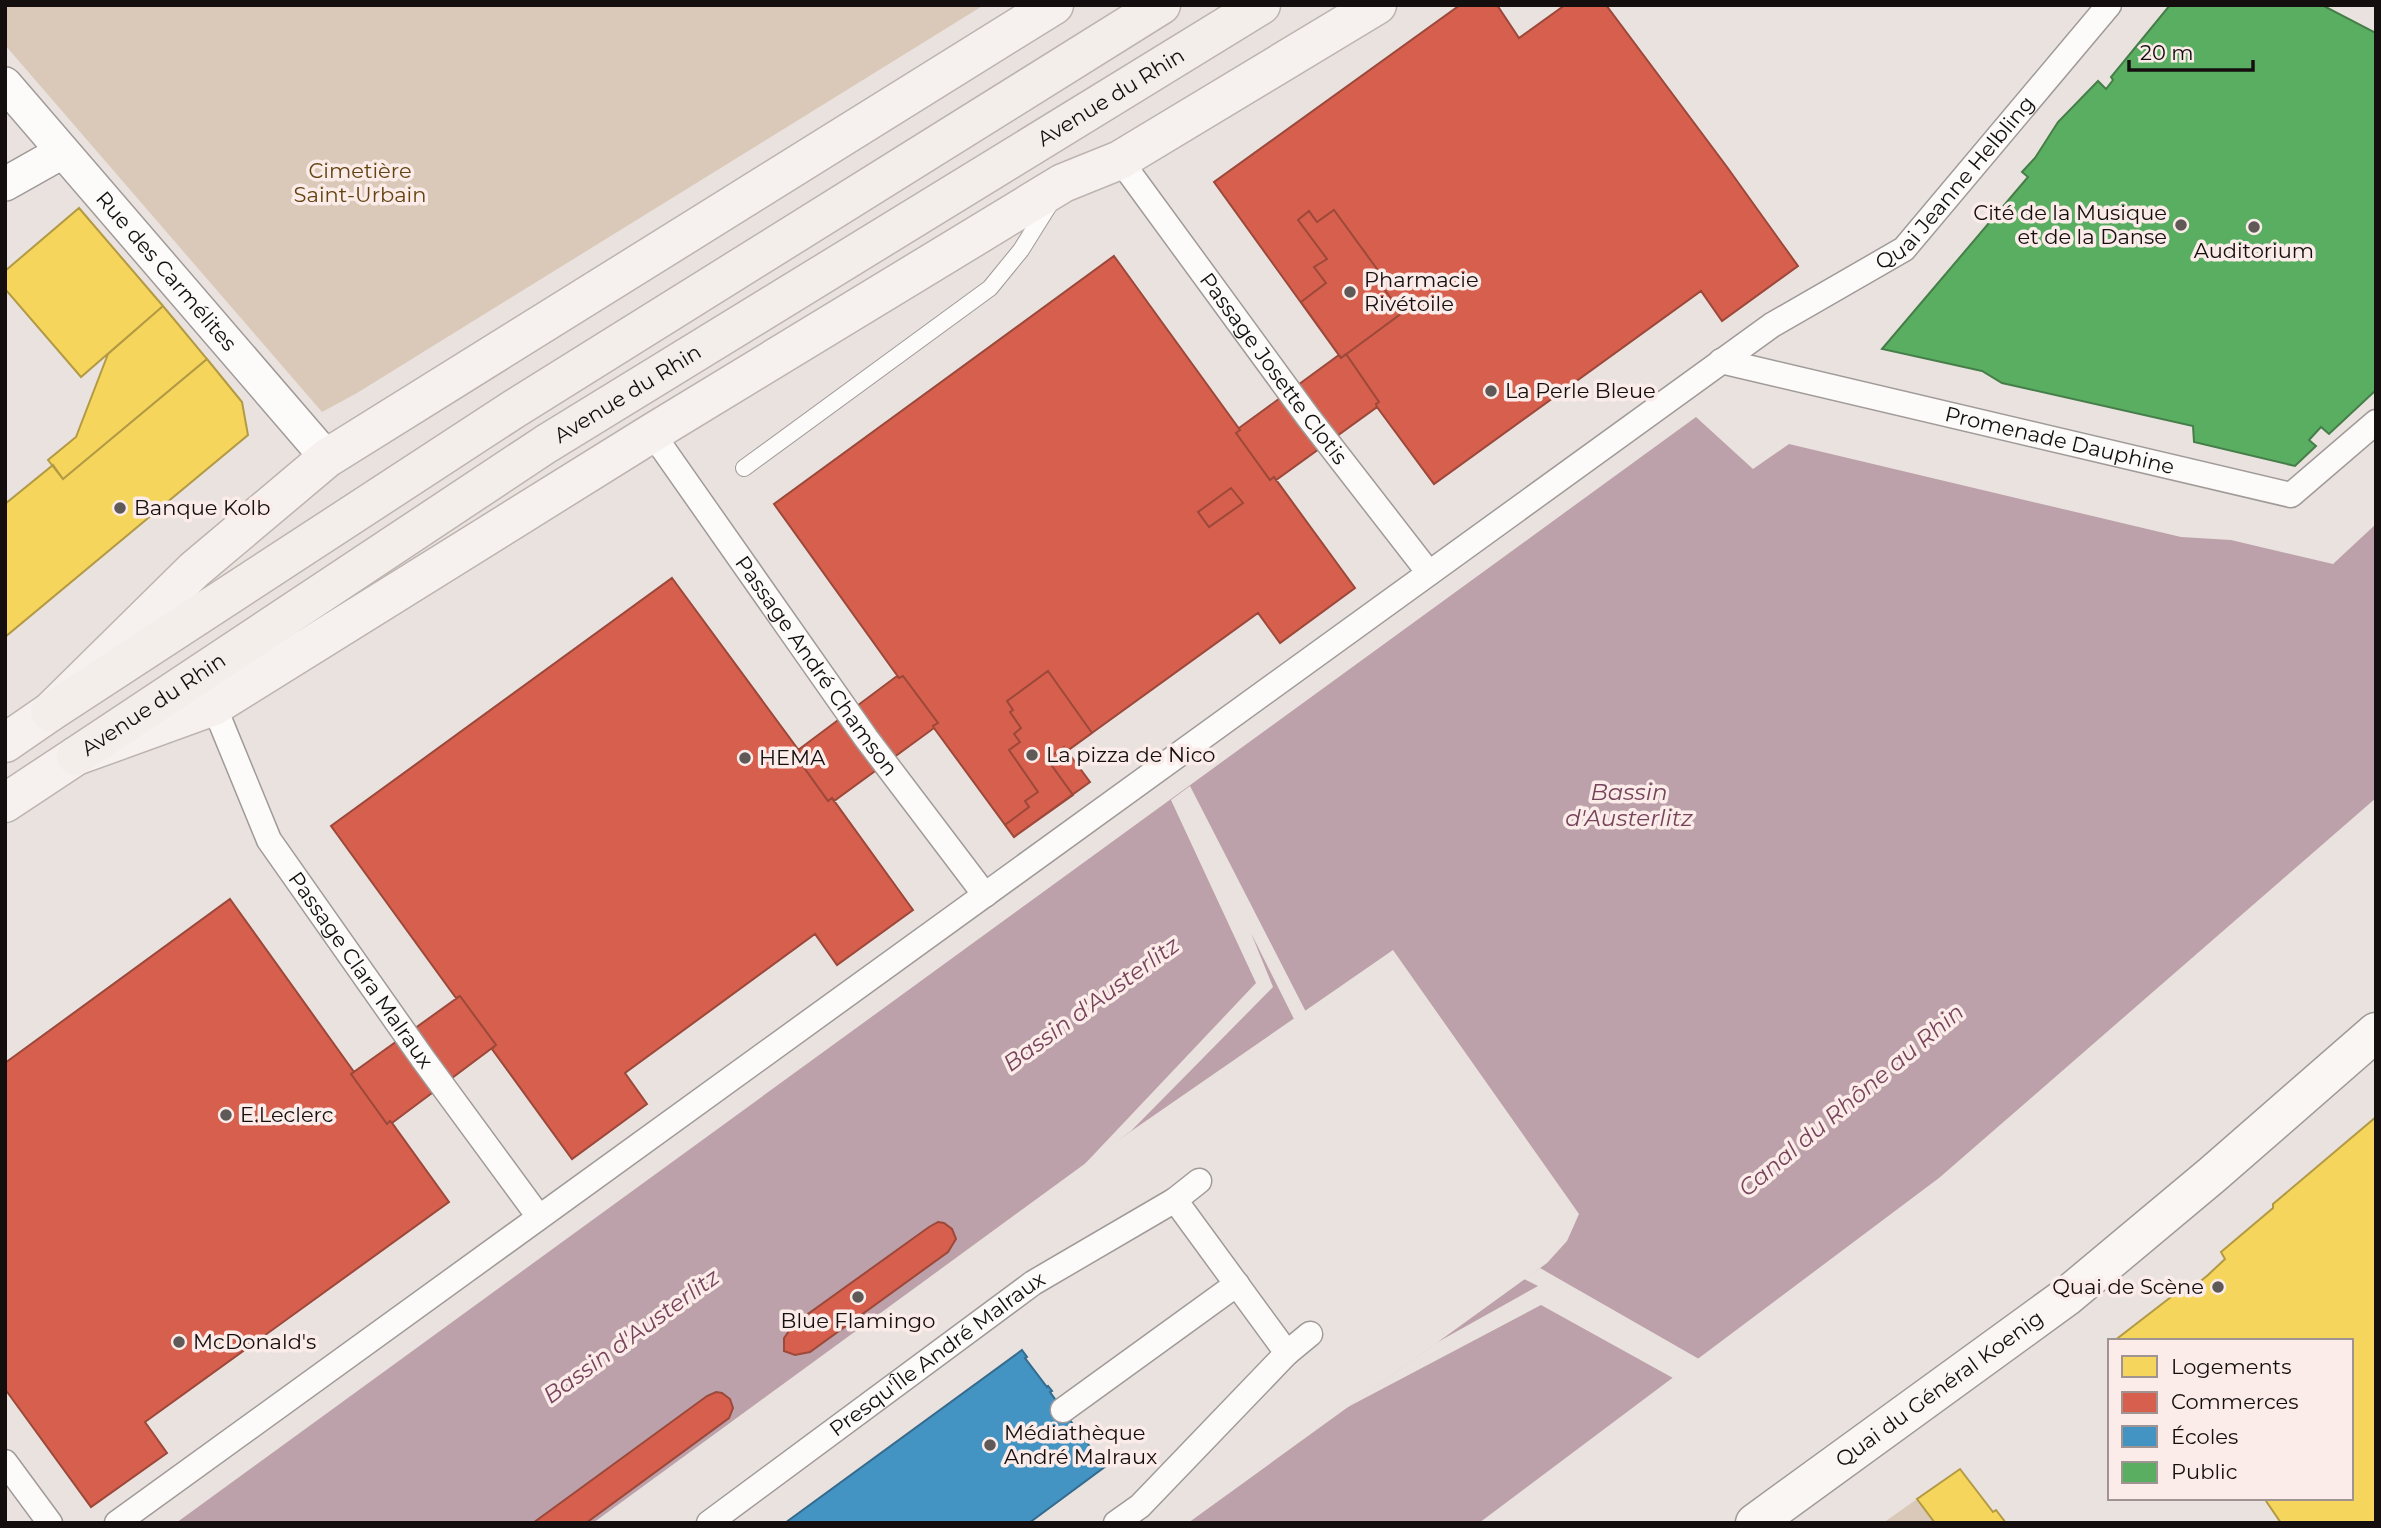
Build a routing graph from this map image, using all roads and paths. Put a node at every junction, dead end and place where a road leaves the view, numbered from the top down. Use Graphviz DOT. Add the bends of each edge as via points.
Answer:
graph roads {
  1 [pos="1054,5"];
  2 [pos="1161,5"];
  3 [pos="1261,5"];
  4 [pos="1377,5"];
  5 [pos="2109,5"];
  6 [pos="5,84"];
  7 [pos="62,152"];
  8 [pos="1120,160"];
  9 [pos="1063,183"];
  10 [pos="5,184"];
  11 [pos="1721,361"];
  12 [pos="2376,422"];
  13 [pos="652,433"];
  14 [pos="327,458"];
  15 [pos="744,468"];
  16 [pos="1429,573"];
  17 [pos="214,706"];
  18 [pos="50,712"];
  19 [pos="5,743"];
  20 [pos="76,756"];
  21 [pos="5,803"];
  22 [pos="985,895"];
  23 [pos="2376,1032"];
  24 [pos="1199,1181"];
  25 [pos="1175,1200"];
  26 [pos="539,1217"];
  27 [pos="1237,1284"];
  28 [pos="1310,1334"];
  29 [pos="1287,1353"];
  30 [pos="1063,1410"];
  31 [pos="5,1462"];
  32 [pos="50,1523"];
  33 [pos="117,1523"];
  34 [pos="709,1523"];
  35 [pos="1116,1523"];
  36 [pos="1755,1523"];
  1 -- 14 [label="main road"];
  2 -- 18 [label="highway" via="514,409"];
  3 -- 20 [label="highway, Avenue du Rhin" via="546,444"];
  4 -- 8 [label="main road"];
  5 -- 11 [label="street, Quai Jeanne Helbling" via="1904,249 1772,325"];
  6 -- 7 [label="street, Rue des Carmélites"];
  7 -- 10 [label="street"];
  7 -- 14 [label="street, Rue des Carmélites"];
  8 -- 9 [label="main road"];
  8 -- 16 [label="street, Passage Josette Clotis"];
  9 -- 13 [label="main road"];
  9 -- 15 [label="lane" via="1021,250 990,288"];
  11 -- 12 [label="street, Promenade Dauphine" via="2291,495"];
  11 -- 16 [label="street, Quai Jeanne Helbling"];
  13 -- 17 [label="main road"];
  13 -- 22 [label="street, Passage André Chamson" via="866,738"];
  14 -- 18 [label="main road" via="194,570"];
  16 -- 22 [label="street, Quai Jeanne Helbling"];
  17 -- 20 [label="main road"];
  17 -- 26 [label="street, Passage Clara Malraux" via="269,840"];
  18 -- 19 [label="main road"];
  20 -- 21 [label="main road, Avenue du Rhin"];
  22 -- 26 [label="street, Quai Jeanne Helbling"];
  23 -- 36 [label="main road, Quai du Général Koenig" via="2066,1297"];
  24 -- 25 [label="street, Presqu'Île André Malraux"];
  25 -- 27 [label="street"];
  25 -- 34 [label="street, Presqu'Île André Malraux" via="1033,1283"];
  26 -- 33 [label="street, Quai Jeanne Helbling"];
  27 -- 29 [label="street"];
  27 -- 30 [label="street"];
  28 -- 29 [label="street"];
  29 -- 35 [label="street" via="1140,1506"];
  31 -- 32 [label="street"];
}
